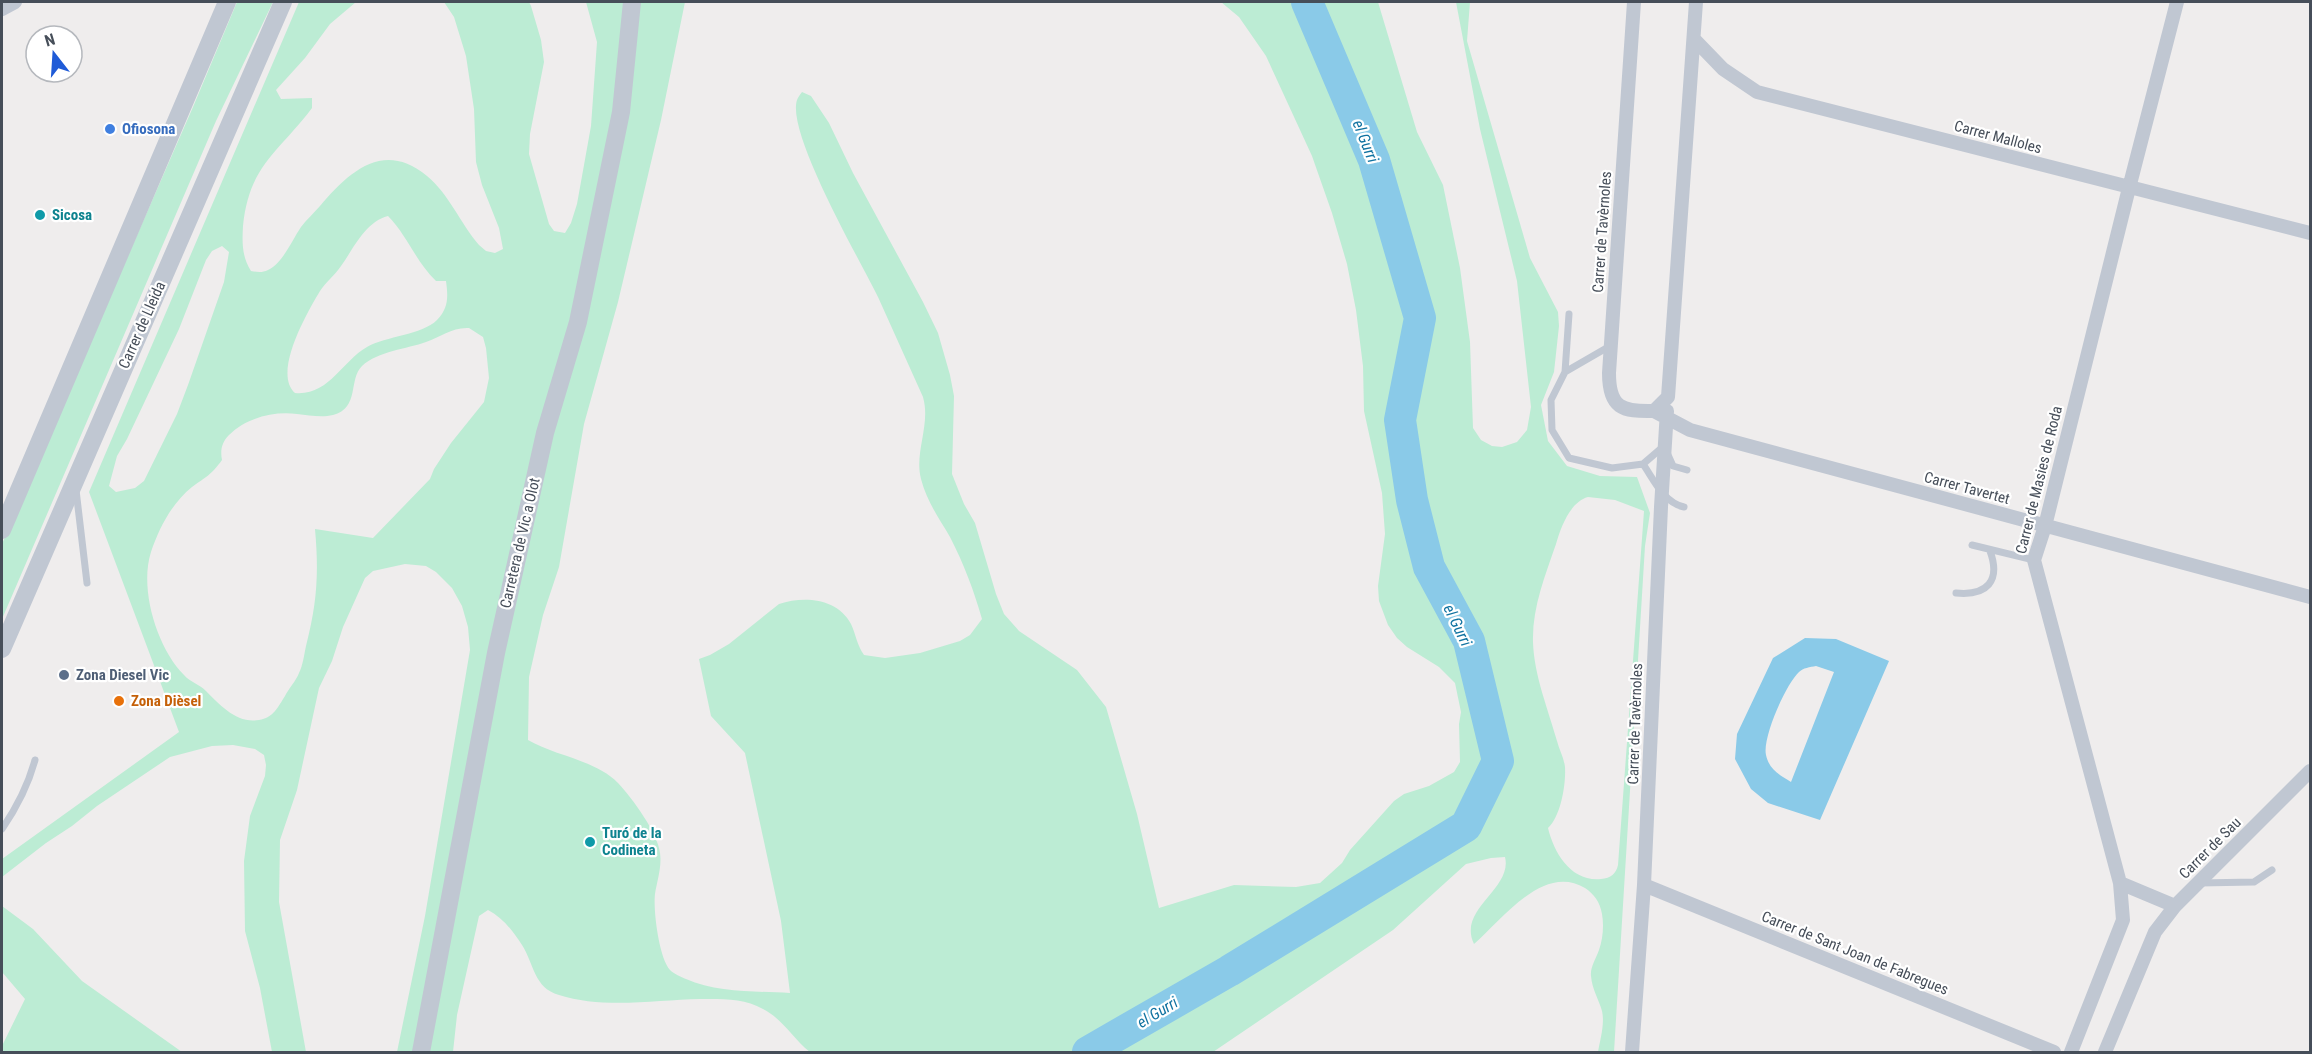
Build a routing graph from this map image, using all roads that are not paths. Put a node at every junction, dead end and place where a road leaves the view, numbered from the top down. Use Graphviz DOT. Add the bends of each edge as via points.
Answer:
graph roads {
  1 [pos="15,2"];
  2 [pos="227,2"];
  3 [pos="283,2"];
  4 [pos="622,2"];
  5 [pos="632,2"];
  6 [pos="1635,2"];
  7 [pos="1696,2"];
  8 [pos="2177,2"];
  9 [pos="2,9"];
  10 [pos="629,37"];
  11 [pos="1695,39"];
  12 [pos="2129,188"];
  13 [pos="2310,233"];
  14 [pos="1569,314"];
  15 [pos="1611,346"];
  16 [pos="1565,372"];
  17 [pos="1660,415"];
  18 [pos="1664,446"];
  19 [pos="1643,464"];
  20 [pos="1687,470"];
  21 [pos="74,482"];
  22 [pos="1662,492"];
  23 [pos="1683,507"];
  24 [pos="2045,526"];
  25 [pos="2,530"];
  26 [pos="1972,545"];
  27 [pos="1990,551"];
  28 [pos="2034,560"];
  29 [pos="87,583"];
  30 [pos="1956,593"];
  31 [pos="2310,597"];
  32 [pos="2,649"];
  33 [pos="35,760"];
  34 [pos="2310,771"];
  35 [pos="2,829"];
  36 [pos="2272,870"];
  37 [pos="2120,883"];
  38 [pos="2197,883"];
  39 [pos="1644,885"];
  40 [pos="2175,906"];
  41 [pos="421,1053"];
  42 [pos="1632,1053"];
  43 [pos="2054,1053"];
  44 [pos="2071,1053"];
  45 [pos="2105,1053"];
  1 -- 9 [label="street"];
  2 -- 25 [label="street"];
  3 -- 21 [label="street, Carrer de Lleida"];
  4 -- 10 [label="street, Carretera de Vic a Olot"];
  5 -- 10 [label="street, Carretera de Vic a Olot"];
  6 -- 15 [label="street, Carrer de Tavèrnoles"];
  7 -- 11 [label="street, Carrer de Tavèrnoles"];
  8 -- 12 [label="street, Carrer de Masies de Roda"];
  10 -- 41 [label="street, Carretera de Vic a Olot" via="621,112 578,322 545,434 496,653"];
  11 -- 12 [label="street, Carrer Malloles" via="1723,69 1757,92"];
  11 -- 17 [label="street, Carrer de Tavèrnoles" via="1668,397"];
  12 -- 13 [label="street, Carrer Malloles"];
  12 -- 24 [label="street, Carrer de Masies de Roda"];
  14 -- 16 [label="lane"];
  15 -- 16 [label="lane"];
  15 -- 17 [label="street, Carrer de Tavèrnoles" via="1609,390 1618,405 1631,412"];
  16 -- 19 [label="lane" via="1551,400 1552,430 1569,458 1612,468"];
  17 -- 18 [label="street, Carrer de Tavèrnoles"];
  17 -- 24 [label="street, Carrer Tavertet" via="1690,429"];
  18 -- 19 [label="lane"];
  18 -- 20 [label="lane" via="1673,466"];
  18 -- 22 [label="street, Carrer de Tavèrnoles"];
  19 -- 22 [label="lane"];
  21 -- 29 [label="lane"];
  21 -- 32 [label="street, Carrer de Lleida"];
  22 -- 23 [label="lane" via="1674,505"];
  22 -- 39 [label="street, Carrer de Tavèrnoles"];
  24 -- 28 [label="street, Carrer de Masies de Roda"];
  24 -- 31 [label="street, Carrer Tavertet"];
  26 -- 27 [label="lane"];
  27 -- 28 [label="lane"];
  27 -- 30 [label="lane" via="1994,576 1987,588 1972,595"];
  28 -- 37 [label="street, Carrer de Masies de Roda"];
  33 -- 35 [label="lane" via="28,784"];
  34 -- 38 [label="street, Carrer de Sau"];
  36 -- 38 [label="lane" via="2254,882"];
  37 -- 40 [label="street"];
  37 -- 44 [label="street, Carrer de Masies de Roda" via="2123,920"];
  38 -- 40 [label="street, Carrer de Sau"];
  39 -- 42 [label="street, Carrer de Tavèrnoles"];
  39 -- 43 [label="street, Carrer de Sant Joan de Fabregues"];
  40 -- 45 [label="street, Carrer de Sau" via="2155,932"];
}
